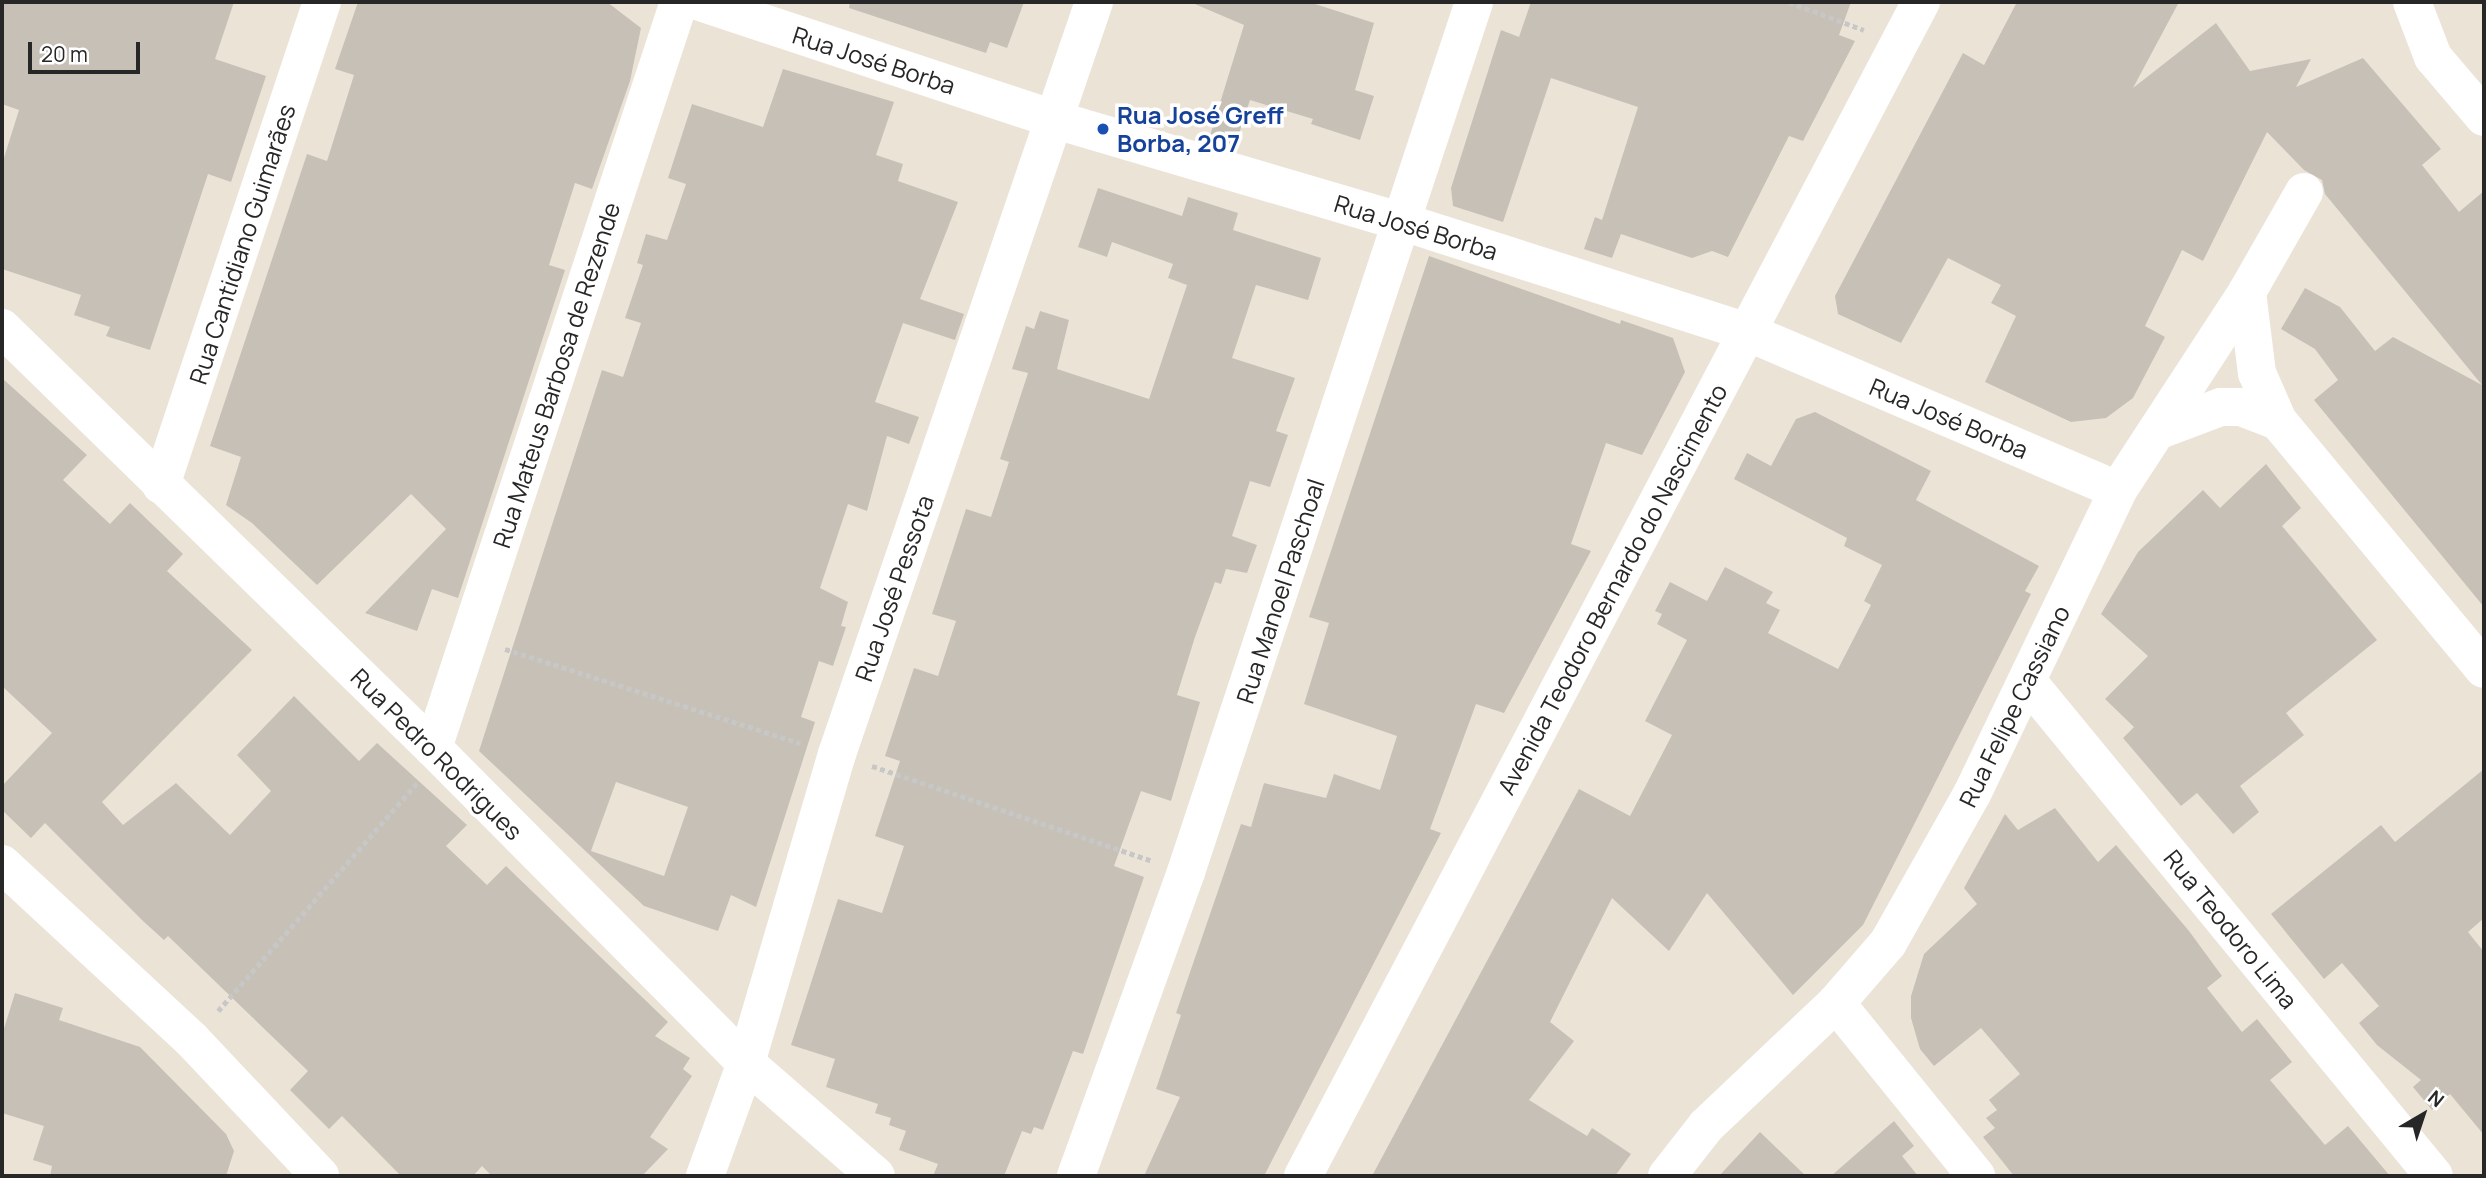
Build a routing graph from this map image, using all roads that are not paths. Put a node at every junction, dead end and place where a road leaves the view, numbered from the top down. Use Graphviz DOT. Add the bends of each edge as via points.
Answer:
graph roads {
  1 [pos="322,2"];
  2 [pos="679,2"];
  3 [pos="700,2"];
  4 [pos="1094,2"];
  5 [pos="1474,2"];
  6 [pos="1921,2"];
  7 [pos="2412,2"];
  8 [pos="2484,117"];
  9 [pos="1056,120"];
  10 [pos="2304,192"];
  11 [pos="1403,222"];
  12 [pos="2247,292"];
  13 [pos="2,328"];
  14 [pos="1747,331"];
  15 [pos="2278,421"];
  16 [pos="2157,431"];
  17 [pos="161,485"];
  18 [pos="2118,490"];
  19 [pos="2484,669"];
  20 [pos="2028,682"];
  21 [pos="437,752"];
  22 [pos="5,882"];
  23 [pos="1836,1003"];
  24 [pos="746,1063"];
  25 [pos="285,1161"];
  26 [pos="320,1176"];
  27 [pos="705,1176"];
  28 [pos="876,1176"];
  29 [pos="1076,1176"];
  30 [pos="1303,1176"];
  31 [pos="1667,1176"];
  32 [pos="1976,1176"];
  33 [pos="2434,1176"];
  1 -- 17 [label="street, Rua Cantidiano Guimarães"];
  2 -- 21 [label="street, Rua Mateus Barbosa de Rezende"];
  3 -- 9 [label="street, Rua José Borba"];
  4 -- 9 [label="street, Rua José Pessota"];
  5 -- 11 [label="street, Rua Manoel Paschoal"];
  6 -- 14 [label="street, Avenida Teodoro Bernardo do Nascimento"];
  7 -- 8 [label="street" via="2433,57"];
  9 -- 11 [label="street, Rua José Borba"];
  9 -- 24 [label="street, Rua José Pessota" via="837,754"];
  10 -- 12 [label="street, Rua Felipe Cassiano"];
  11 -- 14 [label="street, Rua José Borba"];
  11 -- 29 [label="street, Rua Manoel Paschoal" via="1186,872"];
  12 -- 15 [label="street" via="2257,373"];
  12 -- 16 [label="street, Rua Felipe Cassiano"];
  13 -- 17 [label="street, Rua Pedro Rodrigues"];
  14 -- 18 [label="street, Rua José Borba"];
  14 -- 30 [label="street, Avenida Teodoro Bernardo do Nascimento"];
  15 -- 16 [label="street" via="2241,407 2221,407"];
  15 -- 19 [label="street"];
  16 -- 18 [label="street, Rua Felipe Cassiano"];
  17 -- 21 [label="street, Rua Pedro Rodrigues"];
  18 -- 20 [label="street, Rua Felipe Cassiano"];
  20 -- 23 [label="street, Rua Felipe Cassiano" via="1927,879 1888,943"];
  20 -- 33 [label="street, Rua Teodoro Lima"];
  21 -- 24 [label="street, Rua Pedro Rodrigues"];
  22 -- 25 [label="street" via="192,1040"];
  23 -- 31 [label="street, Rua Felipe Cassiano" via="1706,1126"];
  23 -- 32 [label="street"];
  24 -- 27 [label="street, Rua José Pessota"];
  24 -- 28 [label="street, Rua Pedro Rodrigues"];
  25 -- 26 [label="street"];
}
